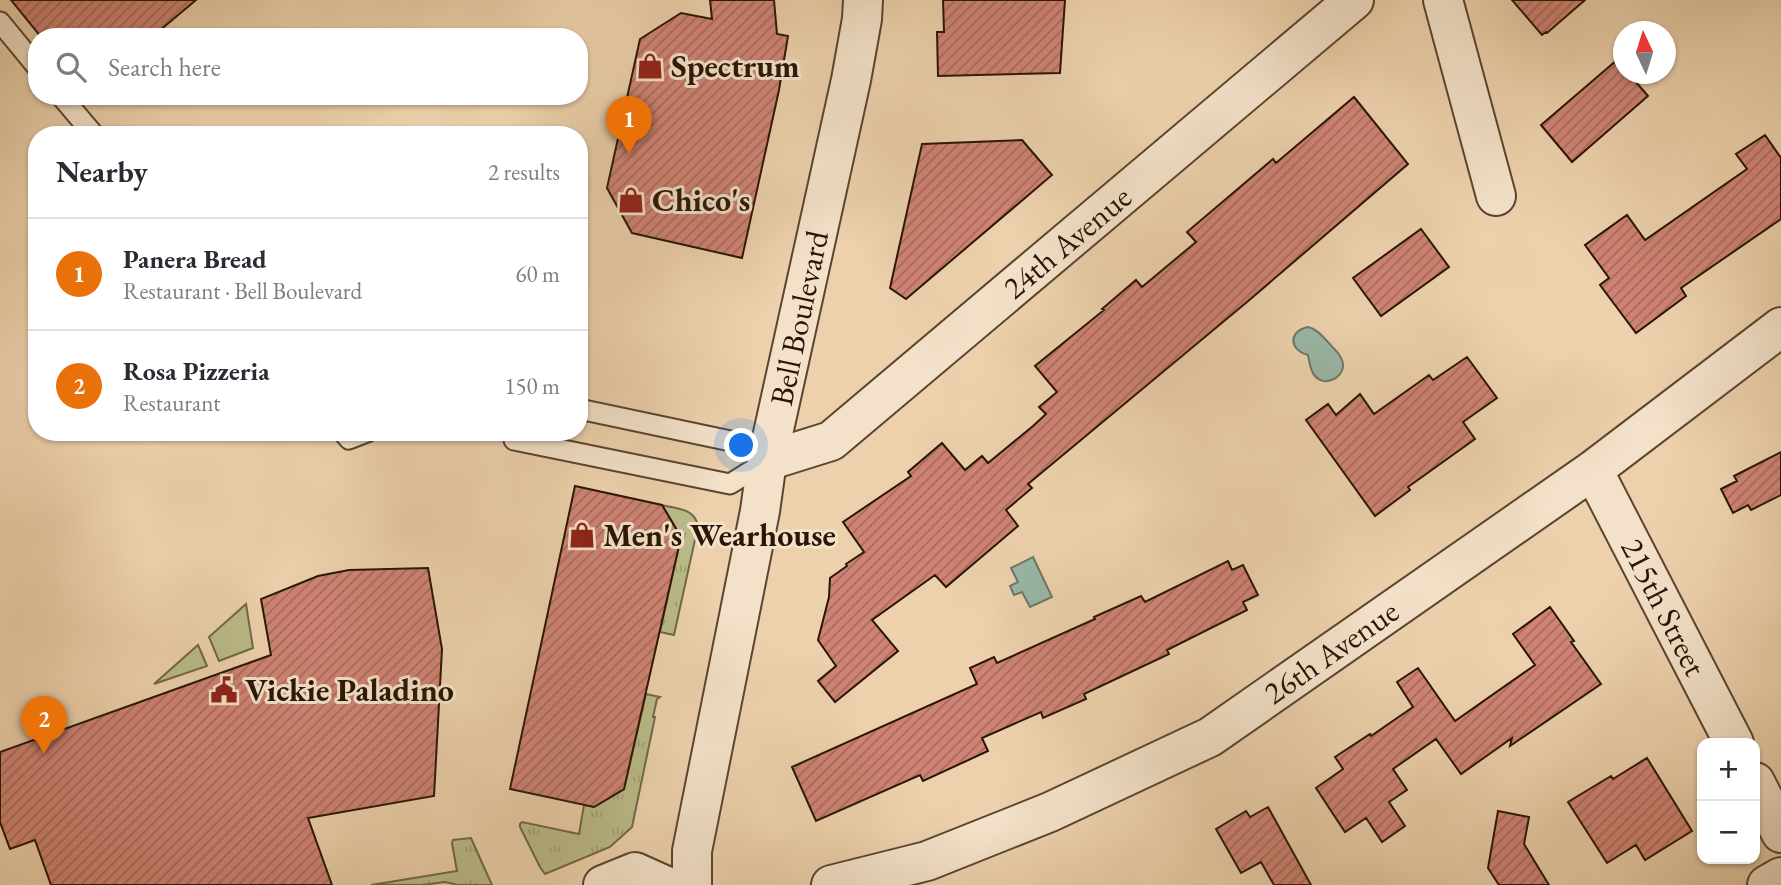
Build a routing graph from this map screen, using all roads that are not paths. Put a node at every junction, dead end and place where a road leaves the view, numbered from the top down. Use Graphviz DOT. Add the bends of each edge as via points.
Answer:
graph roads {
  1 [pos="863,0"];
  2 [pos="1354,0"];
  3 [pos="1443,0"];
  4 [pos="0,22"];
  5 [pos="28,56"];
  6 [pos="69,105"];
  7 [pos="86,126"];
  8 [pos="1496,196"];
  9 [pos="1781,327"];
  10 [pos="588,411"];
  11 [pos="519,441"];
  12 [pos="767,461"];
  13 [pos="1593,470"];
  14 [pos="1731,738"];
  15 [pos="1760,792"];
  16 [pos="1781,833"];
  17 [pos="1781,877"];
  18 [pos="603,885"];
  19 [pos="664,885"];
  20 [pos="692,885"];
  21 [pos="831,885"];
  22 [pos="1768,885"];
  1 -- 12 [label="street, Bell Boulevard" via="851,80"];
  2 -- 12 [label="street, 24th Avenue" via="831,441"];
  3 -- 8 [label="street"];
  4 -- 5 [label="lane"];
  6 -- 7 [label="lane"];
  9 -- 13 [label="street, 26th Avenue"];
  10 -- 12 [label="lane" via="740,443"];
  11 -- 12 [label="lane" via="730,484"];
  12 -- 20 [label="street, Bell Boulevard" via="692,851"];
  13 -- 14 [label="street, 215th Street"];
  13 -- 21 [label="street, 26th Avenue" via="1210,737 1050,813 927,861"];
  15 -- 16 [label="street"];
  17 -- 22 [label="street"];
  18 -- 19 [label="street" via="635,872"];
}
